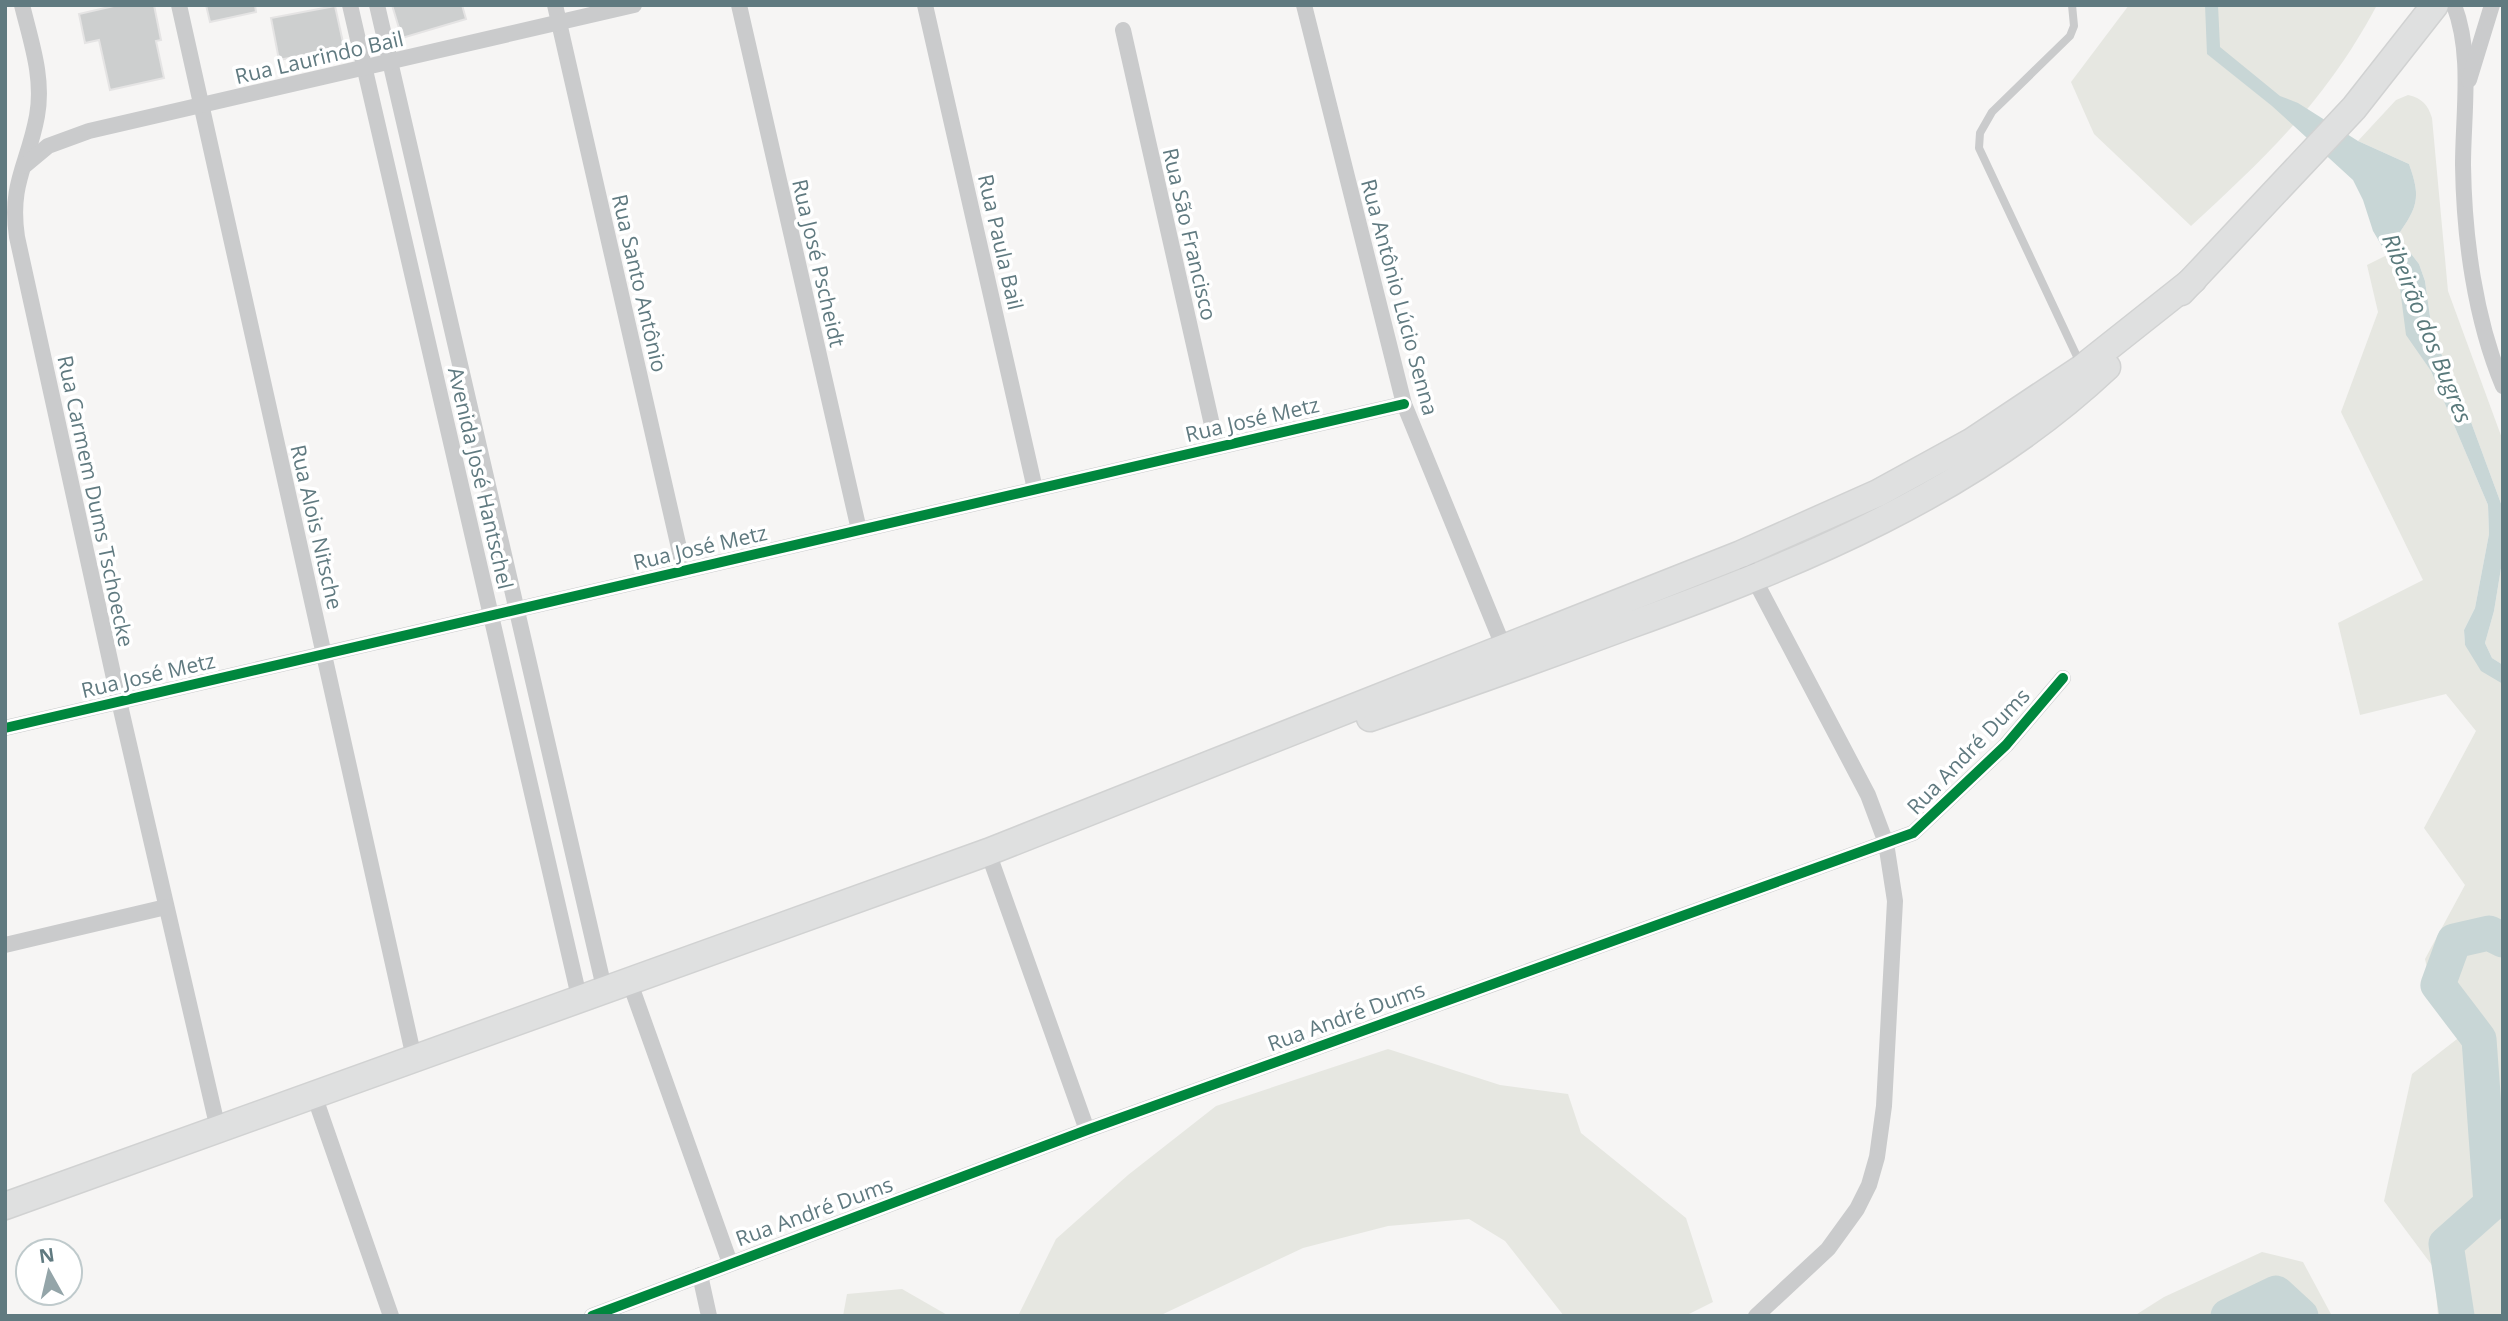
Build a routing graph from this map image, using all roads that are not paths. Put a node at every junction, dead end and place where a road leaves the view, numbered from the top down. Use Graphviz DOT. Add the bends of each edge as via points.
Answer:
graph roads {
  1 [pos="22,5"];
  2 [pos="179,5"];
  3 [pos="350,5"];
  4 [pos="377,5"];
  5 [pos="555,5"];
  6 [pos="634,5"];
  7 [pos="739,5"];
  8 [pos="925,5"];
  9 [pos="1304,5"];
  10 [pos="2072,5"];
  11 [pos="2435,5"];
  12 [pos="2454,5"];
  13 [pos="2492,5"];
  14 [pos="559,23"];
  15 [pos="1123,30"];
  16 [pos="390,62"];
  17 [pos="365,68"];
  18 [pos="2466,93"];
  19 [pos="201,106"];
  20 [pos="22,168"];
  21 [pos="2193,280"];
  22 [pos="2082,368"];
  23 [pos="2503,386"];
  24 [pos="1404,404"];
  25 [pos="1216,447"];
  26 [pos="1035,489"];
  27 [pos="859,530"];
  28 [pos="1741,554"];
  29 [pos="684,570"];
  30 [pos="1754,580"];
  31 [pos="516,609"];
  32 [pos="491,615"];
  33 [pos="324,654"];
  34 [pos="1508,658"];
  35 [pos="2063,678"];
  36 [pos="119,701"];
  37 [pos="5,728"];
  38 [pos="1886,843"];
  39 [pos="988,852"];
  40 [pos="166,907"];
  41 [pos="5,945"];
  42 [pos="630,983"];
  43 [pos="592,996"];
  44 [pos="414,1058"];
  45 [pos="314,1095"];
  46 [pos="218,1129"];
  47 [pos="1087,1130"];
  48 [pos="5,1206"];
  49 [pos="730,1263"];
  50 [pos="700,1275"];
  51 [pos="391,1316"];
  52 [pos="593,1316"];
  53 [pos="709,1316"];
  54 [pos="1756,1316"];
  1 -- 20 [label="street, Rua Carmem Dums Tschoecke" via="39,68 39,85 37,117"];
  2 -- 19 [label="street, Rua Alois Nitsche"];
  3 -- 17 [label="street, Avenida José Hantschel"];
  4 -- 16 [label="street, Avenida José Hantschel"];
  5 -- 14 [label="street, Rua Santo Antônio"];
  6 -- 14 [label="street, Rua Laurindo Bail"];
  7 -- 27 [label="street, Rua José Pscheidt"];
  8 -- 26 [label="street, Rua Paula Bail"];
  9 -- 24 [label="street, Rua Antônio Lúcio Senna"];
  10 -- 22 [label="lane" via="2070,36 1992,112 1980,133 1979,148"];
  11 -- 21 [label="highway" via="2354,108"];
  12 -- 18 [label="street"];
  13 -- 18 [label="street"];
  14 -- 16 [label="street, Rua Laurindo Bail"];
  14 -- 29 [label="street, Rua Santo Antônio"];
  15 -- 25 [label="street, Rua São Francisco"];
  16 -- 17 [label="street, Rua Laurindo Bail"];
  16 -- 31 [label="street, Avenida José Hantschel"];
  17 -- 19 [label="street, Rua Laurindo Bail"];
  17 -- 32 [label="street, Avenida José Hantschel"];
  18 -- 23 [label="street" via="2463,166 2468,242 2475,286"];
  19 -- 20 [label="street, Rua Laurindo Bail" via="68,138 48,146"];
  19 -- 33 [label="street, Rua Alois Nitsche"];
  20 -- 36 [label="street, Rua Carmem Dums Tschoecke" via="14,196 17,237"];
  21 -- 22 [label="highway"];
  21 -- 30 [label="highway" via="2085,388 2022,437 1892,516"];
  22 -- 28 [label="highway" via="1938,461"];
  24 -- 25 [label="street, Rua José Metz"];
  24 -- 34 [label="street, Rua Antônio Lúcio Senna"];
  25 -- 26 [label="street, Rua José Metz"];
  26 -- 27 [label="street, Rua José Metz"];
  27 -- 29 [label="street, Rua José Metz"];
  28 -- 30 [label="street"];
  28 -- 34 [label="highway"];
  29 -- 31 [label="street, Rua José Metz"];
  30 -- 34 [label="highway"];
  30 -- 38 [label="street" via="1868,795"];
  31 -- 32 [label="street, Rua José Metz"];
  31 -- 43 [label="street, Avenida José Hantschel"];
  32 -- 33 [label="street, Rua José Metz"];
  32 -- 43 [label="street, Avenida José Hantschel"];
  33 -- 36 [label="street, Rua José Metz"];
  33 -- 44 [label="street, Rua Alois Nitsche"];
  34 -- 39 [label="highway"];
  35 -- 38 [label="street, Rua André Dums" via="2006,745 1942,809 1913,834"];
  36 -- 37 [label="street, Rua José Metz"];
  36 -- 40 [label="street, Rua Carmem Dums Tschoecke"];
  38 -- 47 [label="street, Rua André Dums"];
  38 -- 54 [label="street" via="1894,879 1895,927 1877,1157 1869,1185 1844,1229"];
  39 -- 42 [label="highway"];
  39 -- 47 [label="street"];
  40 -- 41 [label="street"];
  40 -- 46 [label="street, Rua Carmem Dums Tschoecke"];
  42 -- 43 [label="highway"];
  42 -- 49 [label="street"];
  43 -- 44 [label="highway"];
  44 -- 45 [label="highway"];
  45 -- 46 [label="highway"];
  45 -- 51 [label="street"];
  46 -- 48 [label="highway"];
  47 -- 49 [label="street, Rua André Dums"];
  49 -- 50 [label="street, Rua André Dums"];
  50 -- 52 [label="street, Rua André Dums"];
  50 -- 53 [label="street"];
}
